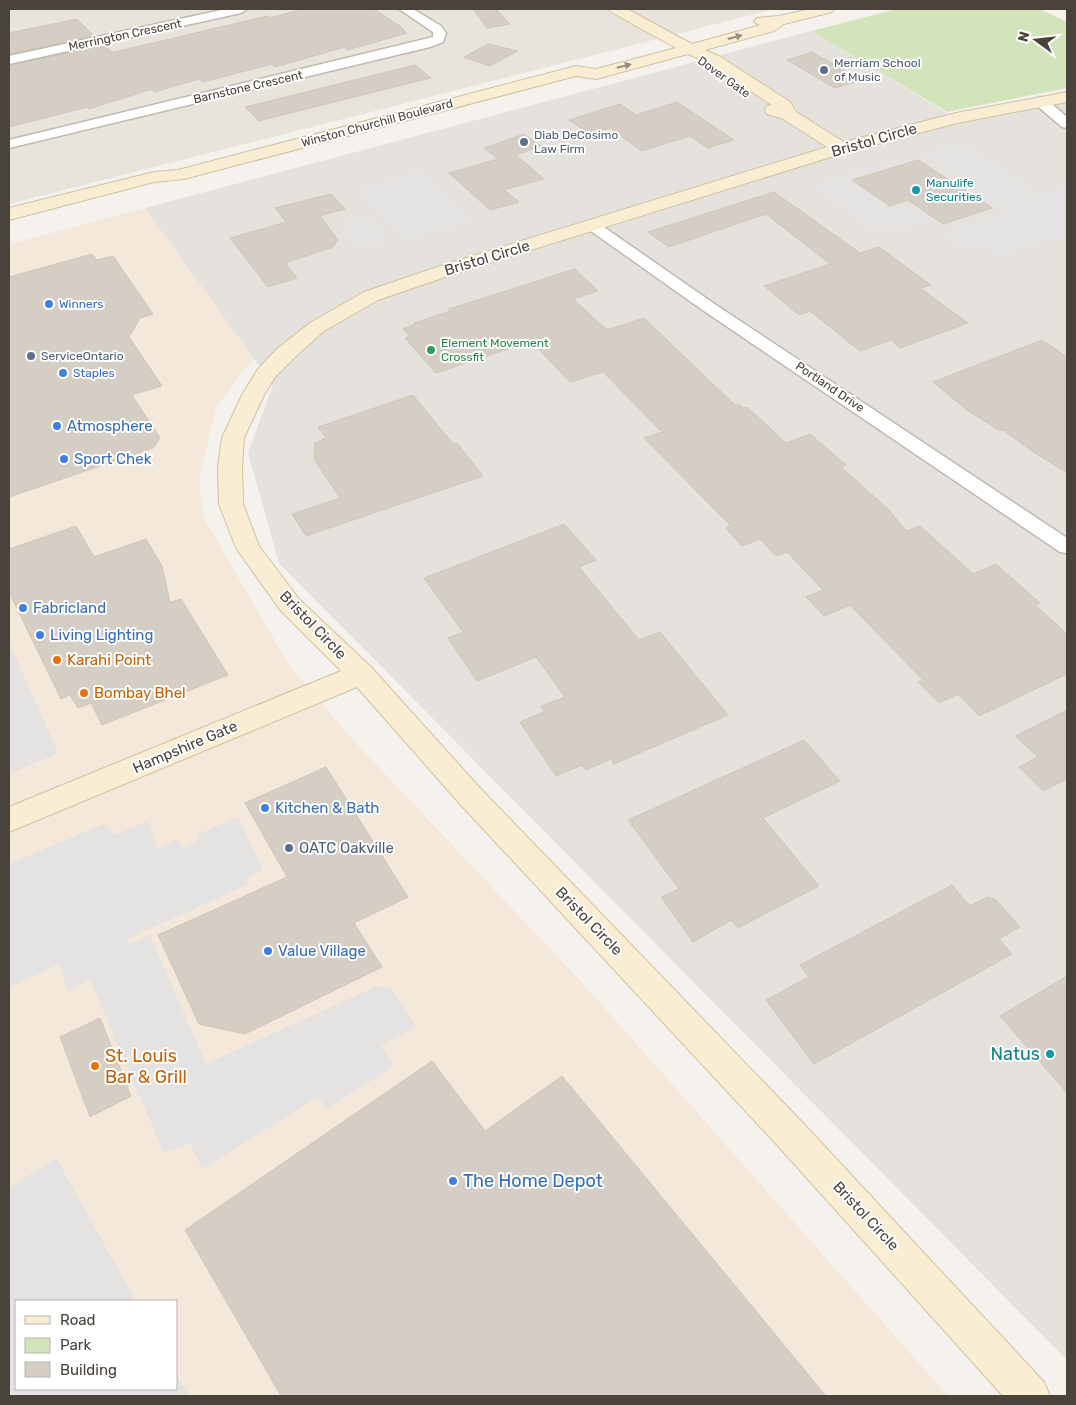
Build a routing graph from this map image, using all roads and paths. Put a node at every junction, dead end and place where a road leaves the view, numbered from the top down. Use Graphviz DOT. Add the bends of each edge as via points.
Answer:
graph roads {
  1 [pos="241,9"];
  2 [pos="405,9"];
  3 [pos="616,9"];
  4 [pos="827,9"];
  5 [pos="682,45"];
  6 [pos="9,60"];
  7 [pos="1067,97"];
  8 [pos="1040,101"];
  9 [pos="1067,124"];
  10 [pos="9,144"];
  11 [pos="842,148"];
  12 [pos="178,175"];
  13 [pos="9,214"];
  14 [pos="9,225"];
  15 [pos="593,226"];
  16 [pos="1067,547"];
  17 [pos="361,674"];
  18 [pos="9,820"];
  19 [pos="1030,1396"];
  1 -- 6 [label="street, Merrington Crescent"];
  2 -- 10 [label="street, Barnstone Crescent" via="437,29 439,39"];
  3 -- 5 [label="street, Dover Gate"];
  4 -- 5 [label="street, Winston Churchill Boulevard" via="780,21 769,28"];
  5 -- 11 [label="street, Dover Gate" via="713,59 784,106 789,115"];
  5 -- 12 [label="street, Winston Churchill Boulevard" via="596,74 576,71"];
  7 -- 8 [label="street, Bristol Circle"];
  8 -- 9 [label="street"];
  8 -- 11 [label="street, Bristol Circle" via="956,118"];
  11 -- 15 [label="street, Bristol Circle"];
  12 -- 13 [label="street, Winston Churchill Boulevard" via="154,177"];
  12 -- 14 [label="street, Winston Churchill Boulevard" via="162,184"];
  15 -- 16 [label="street, Portland Drive"];
  15 -- 17 [label="street, Bristol Circle" via="371,296 301,340 266,374 253,395 233,438 230,467 231,504 248,548 290,605"];
  17 -- 18 [label="street, Hampshire Gate"];
  17 -- 19 [label="street, Bristol Circle" via="470,796 590,920"];
}
